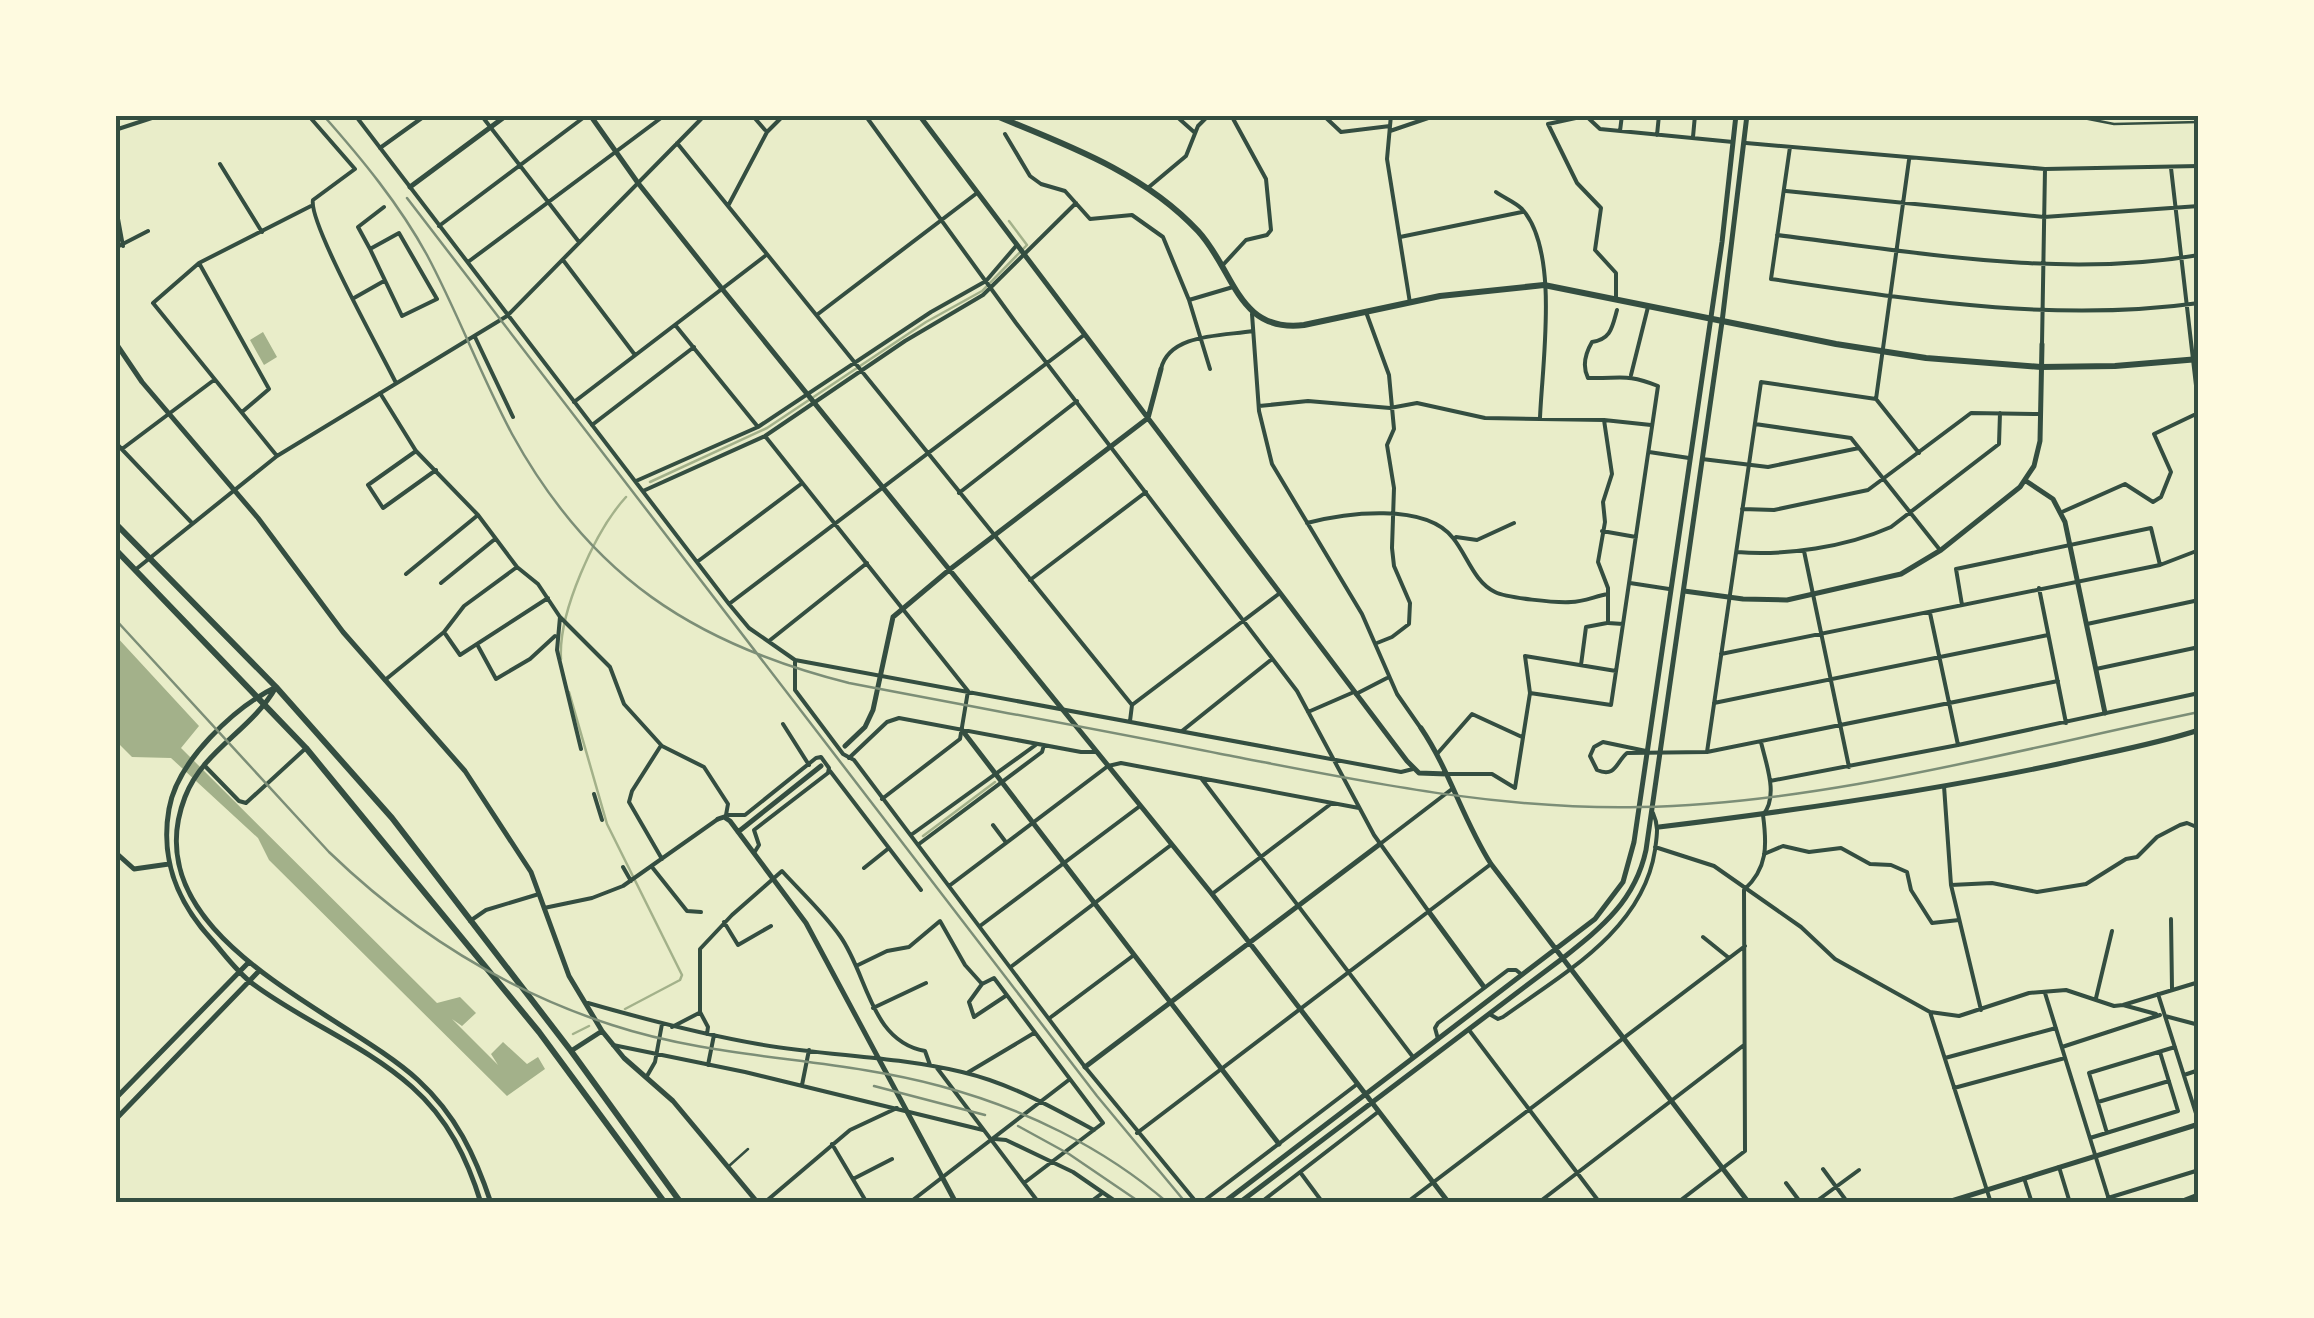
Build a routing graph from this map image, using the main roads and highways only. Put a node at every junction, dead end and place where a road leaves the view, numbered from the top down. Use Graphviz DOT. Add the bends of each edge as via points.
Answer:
graph roads {
  1 [pos="994,115"];
  2 [pos="2196,360"];
  3 [pos="115,523"];
  4 [pos="115,549"];
  5 [pos="664,1203"];
  6 [pos="680,1203"];
  1 -- 2 [label="main road" via="1149,187 1192,225 1252,314 1288,326 1544,285 1880,352 2041,367"];
  3 -- 6 [label="main road" via="384,808"];
  4 -- 5 [label="main road" via="306,748 528,1018"];
}
